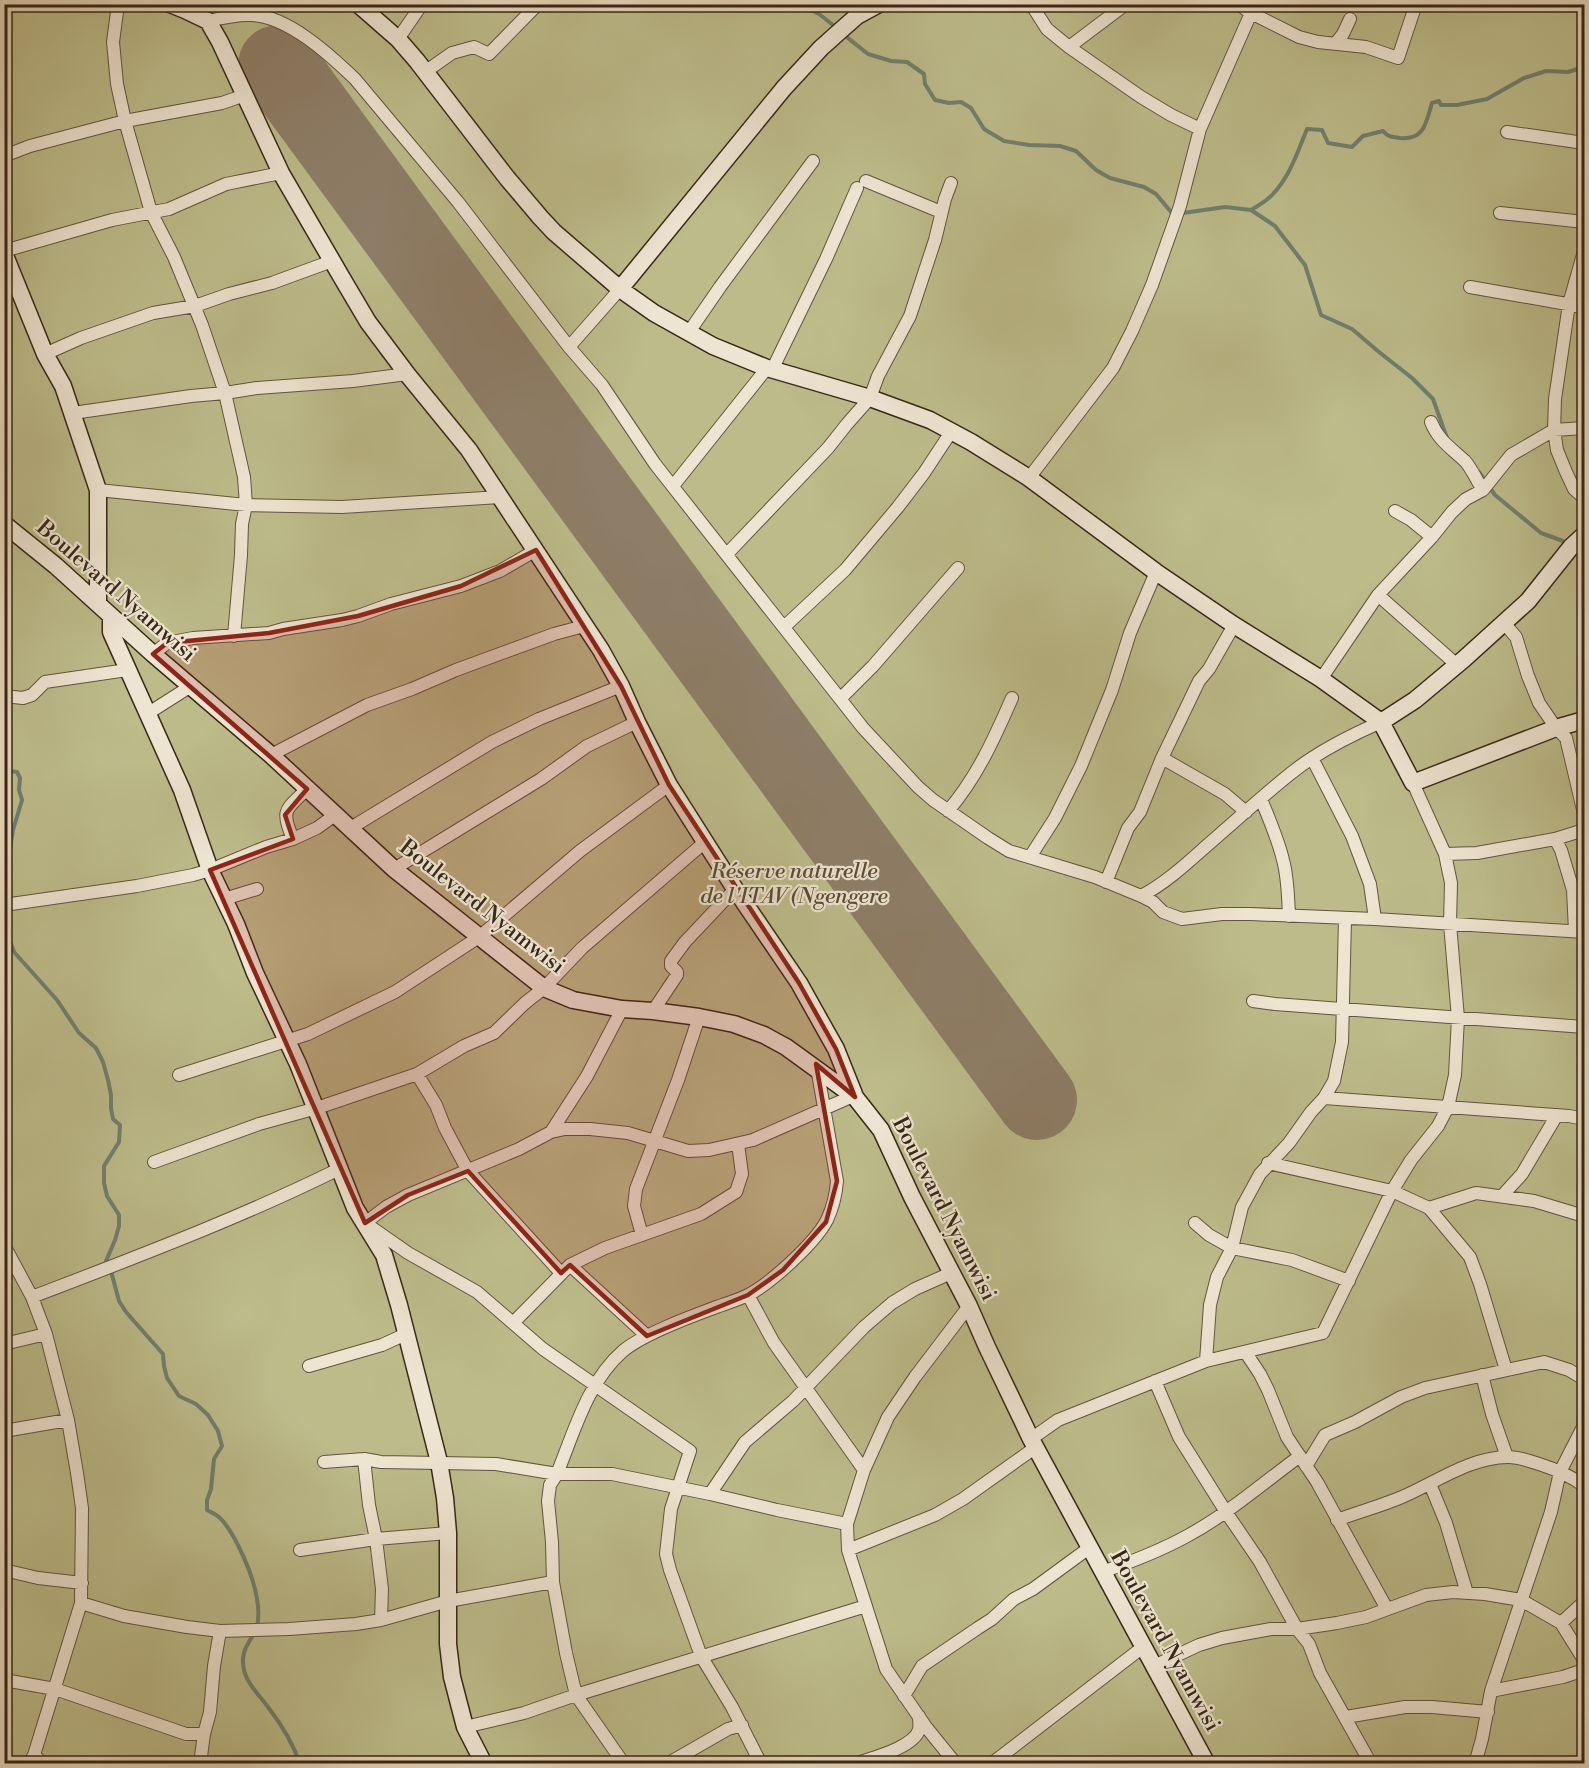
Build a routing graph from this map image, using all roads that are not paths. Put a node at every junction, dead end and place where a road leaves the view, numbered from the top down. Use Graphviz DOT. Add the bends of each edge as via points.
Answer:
graph roads {
  1 [pos="118,4"];
  2 [pos="170,4"];
  3 [pos="358,4"];
  4 [pos="422,4"];
  5 [pos="538,4"];
  6 [pos="879,4"];
  7 [pos="1031,4"];
  8 [pos="1126,4"];
  9 [pos="1238,4"];
  10 [pos="1416,4"];
  11 [pos="1254,9"];
  12 [pos="1350,19"];
  13 [pos="208,21"];
  14 [pos="398,39"];
  15 [pos="1336,44"];
  16 [pos="1069,47"];
  17 [pos="425,72"];
  18 [pos="245,95"];
  19 [pos="125,122"];
  20 [pos="1200,129"];
  21 [pos="1506,132"];
  22 [pos="1584,143"];
  23 [pos="4,156"];
  24 [pos="813,161"];
  25 [pos="281,173"];
  26 [pos="951,183"];
  27 [pos="151,212"];
  28 [pos="941,212"];
  29 [pos="1500,213"];
  30 [pos="1584,222"];
  31 [pos="1584,251"];
  32 [pos="4,252"];
  33 [pos="333,261"];
  34 [pos="1470,287"];
  35 [pos="620,289"];
  36 [pos="1569,304"];
  37 [pos="195,306"];
  38 [pos="1584,307"];
  39 [pos="689,332"];
  40 [pos="569,347"];
  41 [pos="45,354"];
  42 [pos="770,368"];
  43 [pos="407,374"];
  44 [pos="225,393"];
  45 [pos="870,398"];
  46 [pos="73,413"];
  47 [pos="1431,422"];
  48 [pos="1584,428"];
  49 [pos="1554,430"];
  50 [pos="951,432"];
  51 [pos="1029,478"];
  52 [pos="673,486"];
  53 [pos="1487,486"];
  54 [pos="98,490"];
  55 [pos="500,497"];
  56 [pos="1584,498"];
  57 [pos="246,505"];
  58 [pos="1395,511"];
  59 [pos="4,524"];
  60 [pos="1584,535"];
  61 [pos="1432,537"];
  62 [pos="536,550"];
  63 [pos="727,554"];
  64 [pos="958,568"];
  65 [pos="1156,572"];
  66 [pos="1378,595"];
  67 [pos="98,603"];
  68 [pos="111,616"];
  69 [pos="1504,623"];
  70 [pos="1234,625"];
  71 [pos="584,626"];
  72 [pos="784,627"];
  73 [pos="234,636"];
  74 [pos="153,654"];
  75 [pos="1457,665"];
  76 [pos="127,670"];
  77 [pos="1321,679"];
  78 [pos="191,686"];
  79 [pos="621,686"];
  80 [pos="4,696"];
  81 [pos="841,698"];
  82 [pos="1012,698"];
  83 [pos="147,714"];
  84 [pos="1584,720"];
  85 [pos="637,722"];
  86 [pos="1381,722"];
  87 [pos="1556,728"];
  88 [pos="271,755"];
  89 [pos="1162,758"];
  90 [pos="1312,758"];
  91 [pos="1413,783"];
  92 [pos="669,785"];
  93 [pos="307,789"];
  94 [pos="1261,799"];
  95 [pos="948,811"];
  96 [pos="1246,812"];
  97 [pos="1584,814"];
  98 [pos="335,816"];
  99 [pos="349,829"];
  100 [pos="1584,830"];
  101 [pos="292,839"];
  102 [pos="1555,839"];
  103 [pos="705,842"];
  104 [pos="1445,854"];
  105 [pos="1030,857"];
  106 [pos="210,870"];
  107 [pos="394,870"];
  108 [pos="1106,882"];
  109 [pos="257,889"];
  110 [pos="735,889"];
  111 [pos="1141,896"];
  112 [pos="224,899"];
  113 [pos="7,904"];
  114 [pos="1289,916"];
  115 [pos="1345,919"];
  116 [pos="1375,919"];
  117 [pos="1450,924"];
  118 [pos="1580,931"];
  119 [pos="479,937"];
  120 [pos="544,988"];
  121 [pos="1253,1001"];
  122 [pos="1343,1008"];
  123 [pos="622,1009"];
  124 [pos="653,1011"];
  125 [pos="699,1017"];
  126 [pos="1458,1018"];
  127 [pos="1584,1027"];
  128 [pos="287,1041"];
  129 [pos="817,1068"];
  130 [pos="417,1074"];
  131 [pos="179,1076"];
  132 [pos="854,1096"];
  133 [pos="1324,1098"];
  134 [pos="1448,1107"];
  135 [pos="317,1108"];
  136 [pos="825,1109"];
  137 [pos="1557,1115"];
  138 [pos="1584,1119"];
  139 [pos="550,1132"];
  140 [pos="655,1142"];
  141 [pos="738,1144"];
  142 [pos="154,1162"];
  143 [pos="1268,1164"];
  144 [pos="339,1169"];
  145 [pos="468,1171"];
  146 [pos="1392,1191"];
  147 [pos="1502,1196"];
  148 [pos="1429,1208"];
  149 [pos="1584,1216"];
  150 [pos="365,1223"];
  151 [pos="1195,1223"];
  152 [pos="642,1235"];
  153 [pos="4,1245"];
  154 [pos="1232,1248"];
  155 [pos="565,1269"];
  156 [pos="951,1273"];
  157 [pos="1349,1281"];
  158 [pos="748,1295"];
  159 [pos="32,1297"];
  160 [pos="969,1306"];
  161 [pos="513,1323"];
  162 [pos="46,1334"];
  163 [pos="406,1334"];
  164 [pos="647,1336"];
  165 [pos="4,1344"];
  166 [pos="1246,1353"];
  167 [pos="1206,1361"];
  168 [pos="309,1366"];
  169 [pos="1506,1370"];
  170 [pos="1482,1375"];
  171 [pos="1584,1379"];
  172 [pos="1155,1381"];
  173 [pos="596,1384"];
  174 [pos="806,1387"];
  175 [pos="68,1420"];
  176 [pos="1584,1425"];
  177 [pos="4,1431"];
  178 [pos="1033,1443"];
  179 [pos="1508,1457"];
  180 [pos="364,1459"];
  181 [pos="1303,1461"];
  182 [pos="324,1462"];
  183 [pos="440,1462"];
  184 [pos="864,1470"];
  185 [pos="1560,1472"];
  186 [pos="557,1474"];
  187 [pos="1430,1484"];
  188 [pos="1584,1486"];
  189 [pos="677,1487"];
  190 [pos="710,1494"];
  191 [pos="1226,1512"];
  192 [pos="1337,1520"];
  193 [pos="847,1524"];
  194 [pos="448,1533"];
  195 [pos="376,1539"];
  196 [pos="1089,1548"];
  197 [pos="300,1550"];
  198 [pos="848,1550"];
  199 [pos="4,1570"];
  200 [pos="1102,1572"];
  201 [pos="553,1582"];
  202 [pos="82,1583"];
  203 [pos="1467,1593"];
  204 [pos="1521,1600"];
  205 [pos="448,1601"];
  206 [pos="1584,1602"];
  207 [pos="81,1603"];
  208 [pos="866,1606"];
  209 [pos="1387,1610"];
  210 [pos="381,1620"];
  211 [pos="1561,1623"];
  212 [pos="1297,1629"];
  213 [pos="220,1631"];
  214 [pos="1143,1647"];
  215 [pos="701,1656"];
  216 [pos="1584,1660"];
  217 [pos="1154,1666"];
  218 [pos="1584,1671"];
  219 [pos="4,1680"];
  220 [pos="54,1689"];
  221 [pos="1491,1691"];
  222 [pos="576,1695"];
  223 [pos="904,1696"];
  224 [pos="1488,1712"];
  225 [pos="918,1716"];
  226 [pos="1346,1717"];
  227 [pos="742,1725"];
  228 [pos="465,1726"];
  229 [pos="204,1734"];
  230 [pos="914,1738"];
  231 [pos="939,1743"];
  232 [pos="35,1761"];
  233 [pos="1200,1761"];
  234 [pos="200,1764"];
  235 [pos="484,1764"];
  236 [pos="624,1764"];
  237 [pos="667,1764"];
  238 [pos="761,1764"];
  239 [pos="855,1764"];
  240 [pos="956,1764"];
  241 [pos="991,1764"];
  242 [pos="1371,1764"];
  243 [pos="1475,1764"];
  1 -- 19 [label="street" via="113,42"];
  2 -- 13 [label="street"];
  3 -- 14 [label="street"];
  4 -- 14 [label="street"];
  5 -- 17 [label="street" via="489,54 474,47 452,53"];
  6 -- 35 [label="street" via="840,30 784,88"];
  7 -- 16 [label="street" via="1047,29"];
  8 -- 16 [label="street"];
  9 -- 11 [label="street"];
  10 -- 15 [label="street" via="1398,58 1366,47"];
  11 -- 15 [label="street" via="1299,37"];
  11 -- 20 [label="street"];
  12 -- 15 [label="street"];
  13 -- 18 [label="street"];
  13 -- 40 [label="street" via="251,15 269,17 310,39 339,63 458,202"];
  14 -- 17 [label="street"];
  16 -- 20 [label="street" via="1141,97"];
  17 -- 35 [label="street" via="540,217"];
  18 -- 19 [label="street"];
  18 -- 25 [label="street"];
  19 -- 23 [label="street"];
  19 -- 27 [label="street"];
  20 -- 51 [label="street" via="1180,206 1132,331 1113,368"];
  21 -- 22 [label="street"];
  24 -- 39 [label="street"];
  25 -- 27 [label="street" via="226,184 169,209"];
  25 -- 33 [label="street"];
  26 -- 28 [label="street"];
  27 -- 32 [label="street"];
  27 -- 37 [label="street"];
  28 -- 42 [label="street" via="862,185"];
  28 -- 45 [label="street" via="910,316"];
  29 -- 30 [label="street"];
  31 -- 36 [label="street"];
  32 -- 41 [label="street"];
  33 -- 37 [label="street"];
  33 -- 43 [label="street" via="368,322"];
  34 -- 36 [label="street"];
  35 -- 39 [label="street"];
  35 -- 40 [label="street"];
  36 -- 38 [label="street"];
  36 -- 49 [label="street"];
  37 -- 41 [label="street" via="153,312"];
  37 -- 44 [label="street"];
  39 -- 42 [label="street" via="713,346"];
  40 -- 52 [label="street" via="602,385"];
  41 -- 46 [label="street"];
  42 -- 45 [label="street"];
  42 -- 52 [label="street"];
  43 -- 44 [label="street"];
  43 -- 55 [label="street" via="469,450"];
  44 -- 46 [label="street"];
  44 -- 57 [label="street" via="244,477"];
  45 -- 50 [label="street"];
  45 -- 63 [label="street"];
  46 -- 54 [label="street"];
  47 -- 53 [label="street" via="1443,442"];
  48 -- 49 [label="street"];
  49 -- 53 [label="street" via="1511,455"];
  49 -- 56 [label="street" via="1566,472 1574,489"];
  50 -- 51 [label="street"];
  50 -- 72 [label="street" via="898,507 845,570"];
  51 -- 65 [label="street"];
  52 -- 63 [label="street"];
  53 -- 61 [label="street" via="1466,499"];
  54 -- 57 [label="street"];
  54 -- 67 [label="street"];
  55 -- 57 [label="street" via="342,507"];
  55 -- 62 [label="street"];
  57 -- 73 [label="street"];
  58 -- 61 [label="street"];
  59 -- 67 [label="street, Boulevard Nyamwisi"];
  60 -- 69 [label="street"];
  61 -- 66 [label="street"];
  62 -- 71 [label="street"];
  62 -- 73 [label="street" via="500,571 461,586 358,616"];
  63 -- 72 [label="street"];
  64 -- 81 [label="street"];
  65 -- 70 [label="street"];
  65 -- 105 [label="street" via="1081,766"];
  66 -- 75 [label="street"];
  66 -- 77 [label="street"];
  67 -- 68 [label="street, Boulevard Nyamwisi"];
  68 -- 74 [label="street, Boulevard Nyamwisi"];
  68 -- 76 [label="street" via="111,632"];
  69 -- 75 [label="street"];
  69 -- 87 [label="street" via="1516,637 1539,703"];
  70 -- 77 [label="street"];
  70 -- 89 [label="street" via="1199,681"];
  71 -- 79 [label="street"];
  71 -- 88 [label="street" via="367,705"];
  72 -- 81 [label="street"];
  73 -- 74 [label="street" via="167,643"];
  74 -- 78 [label="street, Boulevard Nyamwisi"];
  75 -- 86 [label="street"];
  76 -- 80 [label="street" via="45,682 24,698"];
  76 -- 83 [label="street"];
  77 -- 86 [label="street"];
  78 -- 83 [label="street"];
  78 -- 88 [label="street, Boulevard Nyamwisi"];
  79 -- 85 [label="street"];
  79 -- 99 [label="street" via="492,742"];
  81 -- 95 [label="street" via="863,729"];
  82 -- 95 [label="street" via="981,766"];
  83 -- 106 [label="street" via="182,790"];
  84 -- 87 [label="street"];
  85 -- 92 [label="street"];
  85 -- 107 [label="street" via="587,746"];
  86 -- 90 [label="street"];
  86 -- 91 [label="street"];
  87 -- 91 [label="street"];
  87 -- 97 [label="street" via="1566,738"];
  88 -- 93 [label="street, Boulevard Nyamwisi"];
  89 -- 96 [label="street" via="1225,794"];
  89 -- 108 [label="street"];
  90 -- 94 [label="street"];
  90 -- 116 [label="street" via="1352,836 1370,884"];
  91 -- 104 [label="street"];
  92 -- 103 [label="street"];
  92 -- 119 [label="street" via="580,851"];
  93 -- 98 [label="street, Boulevard Nyamwisi"];
  93 -- 101 [label="street" via="287,809 286,823"];
  94 -- 96 [label="street"];
  94 -- 114 [label="street" via="1283,861"];
  95 -- 105 [label="street" via="1009,851"];
  96 -- 111 [label="street" via="1177,872"];
  98 -- 99 [label="street, Boulevard Nyamwisi"];
  98 -- 101 [label="street"];
  99 -- 107 [label="street, Boulevard Nyamwisi"];
  100 -- 102 [label="street"];
  101 -- 106 [label="street"];
  102 -- 104 [label="street" via="1477,853"];
  102 -- 118 [label="street" via="1562,850"];
  103 -- 110 [label="street"];
  103 -- 120 [label="street" via="582,948"];
  104 -- 117 [label="street"];
  105 -- 108 [label="street"];
  106 -- 112 [label="street"];
  106 -- 113 [label="street" via="137,886"];
  107 -- 119 [label="street, Boulevard Nyamwisi"];
  108 -- 111 [label="street"];
  109 -- 112 [label="street"];
  110 -- 124 [label="street" via="671,961 677,975"];
  110 -- 132 [label="street" via="799,983 836,1049"];
  111 -- 114 [label="street" via="1163,912 1182,919 1222,914"];
  112 -- 128 [label="street"];
  114 -- 115 [label="street"];
  115 -- 116 [label="street"];
  115 -- 122 [label="street"];
  116 -- 117 [label="street"];
  117 -- 118 [label="street"];
  117 -- 126 [label="street"];
  119 -- 120 [label="street, Boulevard Nyamwisi"];
  119 -- 128 [label="street" via="395,992"];
  120 -- 123 [label="street, Boulevard Nyamwisi" via="573,1000"];
  120 -- 130 [label="street" via="494,1033"];
  121 -- 122 [label="street"];
  122 -- 126 [label="street"];
  122 -- 133 [label="street" via="1342,1042 1334,1081"];
  123 -- 124 [label="street, Boulevard Nyamwisi"];
  123 -- 139 [label="street"];
  124 -- 125 [label="street, Boulevard Nyamwisi"];
  125 -- 129 [label="street, Boulevard Nyamwisi" via="764,1035"];
  125 -- 140 [label="street"];
  126 -- 127 [label="street"];
  126 -- 134 [label="street" via="1455,1075"];
  128 -- 131 [label="street"];
  128 -- 135 [label="street"];
  129 -- 132 [label="street, Boulevard Nyamwisi"];
  129 -- 136 [label="street"];
  130 -- 135 [label="street"];
  130 -- 145 [label="street"];
  132 -- 136 [label="street"];
  132 -- 156 [label="street, Boulevard Nyamwisi" via="880,1130"];
  133 -- 134 [label="street"];
  133 -- 143 [label="street"];
  134 -- 137 [label="street"];
  134 -- 146 [label="street"];
  135 -- 142 [label="street" via="259,1124"];
  135 -- 144 [label="street"];
  136 -- 141 [label="street"];
  136 -- 158 [label="street" via="837,1181 836,1198 826,1222 805,1248"];
  137 -- 138 [label="street"];
  137 -- 147 [label="street" via="1522,1174"];
  139 -- 140 [label="street" via="590,1129 628,1133"];
  139 -- 145 [label="street"];
  140 -- 141 [label="street" via="688,1151"];
  140 -- 152 [label="street" via="636,1189 634,1206"];
  141 -- 152 [label="street" via="742,1174 736,1192 701,1214"];
  143 -- 146 [label="street"];
  143 -- 154 [label="street" via="1242,1208"];
  144 -- 150 [label="street"];
  144 -- 159 [label="street" via="252,1209"];
  145 -- 150 [label="street" via="408,1195"];
  145 -- 155 [label="street"];
  146 -- 148 [label="street"];
  146 -- 157 [label="street"];
  147 -- 148 [label="street" via="1476,1193"];
  147 -- 149 [label="street"];
  148 -- 169 [label="street" via="1470,1257"];
  150 -- 161 [label="street" via="477,1292"];
  150 -- 163 [label="street" via="384,1255"];
  151 -- 154 [label="street"];
  152 -- 155 [label="street" via="605,1248"];
  153 -- 159 [label="street"];
  154 -- 157 [label="street" via="1292,1260"];
  154 -- 167 [label="street" via="1217,1277 1210,1305"];
  155 -- 161 [label="street"];
  155 -- 164 [label="street"];
  156 -- 160 [label="street, Boulevard Nyamwisi"];
  156 -- 174 [label="street" via="892,1303"];
  157 -- 166 [label="street" via="1323,1333"];
  158 -- 164 [label="street"];
  158 -- 174 [label="street" via="774,1343"];
  159 -- 162 [label="street"];
  160 -- 178 [label="street, Boulevard Nyamwisi"];
  160 -- 184 [label="street" via="888,1417"];
  161 -- 173 [label="street" via="543,1349"];
  162 -- 165 [label="street"];
  162 -- 175 [label="street"];
  163 -- 168 [label="street"];
  163 -- 183 [label="street"];
  164 -- 173 [label="street" via="625,1350"];
  166 -- 167 [label="street"];
  166 -- 181 [label="street"];
  167 -- 172 [label="street"];
  169 -- 170 [label="street"];
  169 -- 171 [label="street" via="1544,1362"];
  170 -- 179 [label="street"];
  170 -- 181 [label="street" via="1401,1397 1325,1435"];
  172 -- 178 [label="street" via="1058,1420"];
  172 -- 191 [label="street" via="1179,1437"];
  173 -- 186 [label="street"];
  173 -- 189 [label="street" via="690,1451"];
  174 -- 184 [label="street"];
  174 -- 190 [label="street" via="745,1442"];
  175 -- 177 [label="street"];
  175 -- 202 [label="street" via="82,1508"];
  176 -- 185 [label="street"];
  178 -- 196 [label="street, Boulevard Nyamwisi"];
  178 -- 198 [label="street" via="963,1499 935,1515"];
  179 -- 185 [label="street"];
  179 -- 187 [label="street" via="1483,1461"];
  180 -- 182 [label="street"];
  180 -- 183 [label="street"];
  180 -- 195 [label="street"];
  181 -- 191 [label="street"];
  181 -- 192 [label="street"];
  183 -- 186 [label="street" via="496,1464"];
  183 -- 194 [label="street"];
  184 -- 193 [label="street"];
  185 -- 188 [label="street"];
  185 -- 204 [label="street" via="1551,1512"];
  186 -- 189 [label="street" via="612,1474"];
  186 -- 201 [label="street" via="550,1485 548,1501"];
  187 -- 192 [label="street"];
  187 -- 203 [label="street"];
  189 -- 190 [label="street"];
  189 -- 215 [label="street" via="666,1554"];
  190 -- 193 [label="street"];
  191 -- 200 [label="street" via="1187,1536"];
  191 -- 212 [label="street" via="1260,1562"];
  192 -- 209 [label="street"];
  193 -- 198 [label="street"];
  194 -- 195 [label="street"];
  194 -- 205 [label="street"];
  195 -- 197 [label="street"];
  195 -- 210 [label="street"];
  196 -- 200 [label="street, Boulevard Nyamwisi"];
  196 -- 223 [label="street" via="922,1666"];
  198 -- 208 [label="street"];
  199 -- 202 [label="street"];
  200 -- 214 [label="street, Boulevard Nyamwisi"];
  201 -- 205 [label="street"];
  201 -- 222 [label="street"];
  202 -- 207 [label="street"];
  203 -- 204 [label="street"];
  203 -- 209 [label="street" via="1426,1595"];
  204 -- 211 [label="street"];
  204 -- 221 [label="street"];
  205 -- 210 [label="street"];
  205 -- 228 [label="street" via="452,1677"];
  206 -- 211 [label="street"];
  207 -- 213 [label="street" via="124,1616"];
  207 -- 220 [label="street"];
  208 -- 215 [label="street"];
  208 -- 223 [label="street" via="886,1669"];
  209 -- 212 [label="street"];
  210 -- 213 [label="street"];
  211 -- 216 [label="street"];
  212 -- 217 [label="street" via="1271,1629 1222,1638"];
  212 -- 226 [label="street" via="1309,1644"];
  213 -- 229 [label="street"];
  214 -- 217 [label="street, Boulevard Nyamwisi"];
  214 -- 241 [label="street"];
  215 -- 222 [label="street"];
  215 -- 227 [label="street"];
  217 -- 233 [label="street, Boulevard Nyamwisi"];
  218 -- 221 [label="street"];
  219 -- 220 [label="street"];
  220 -- 229 [label="street" via="186,1734"];
  220 -- 232 [label="street"];
  221 -- 224 [label="street"];
  222 -- 228 [label="street" via="524,1713"];
  222 -- 236 [label="street"];
  223 -- 225 [label="street"];
  224 -- 226 [label="street" via="1405,1707"];
  224 -- 243 [label="street"];
  225 -- 230 [label="street"];
  225 -- 231 [label="street"];
  226 -- 242 [label="street"];
  227 -- 237 [label="street"];
  227 -- 238 [label="street"];
  228 -- 235 [label="street"];
  229 -- 234 [label="street"];
  230 -- 231 [label="street"];
  230 -- 239 [label="street"];
  231 -- 240 [label="street"];
}
